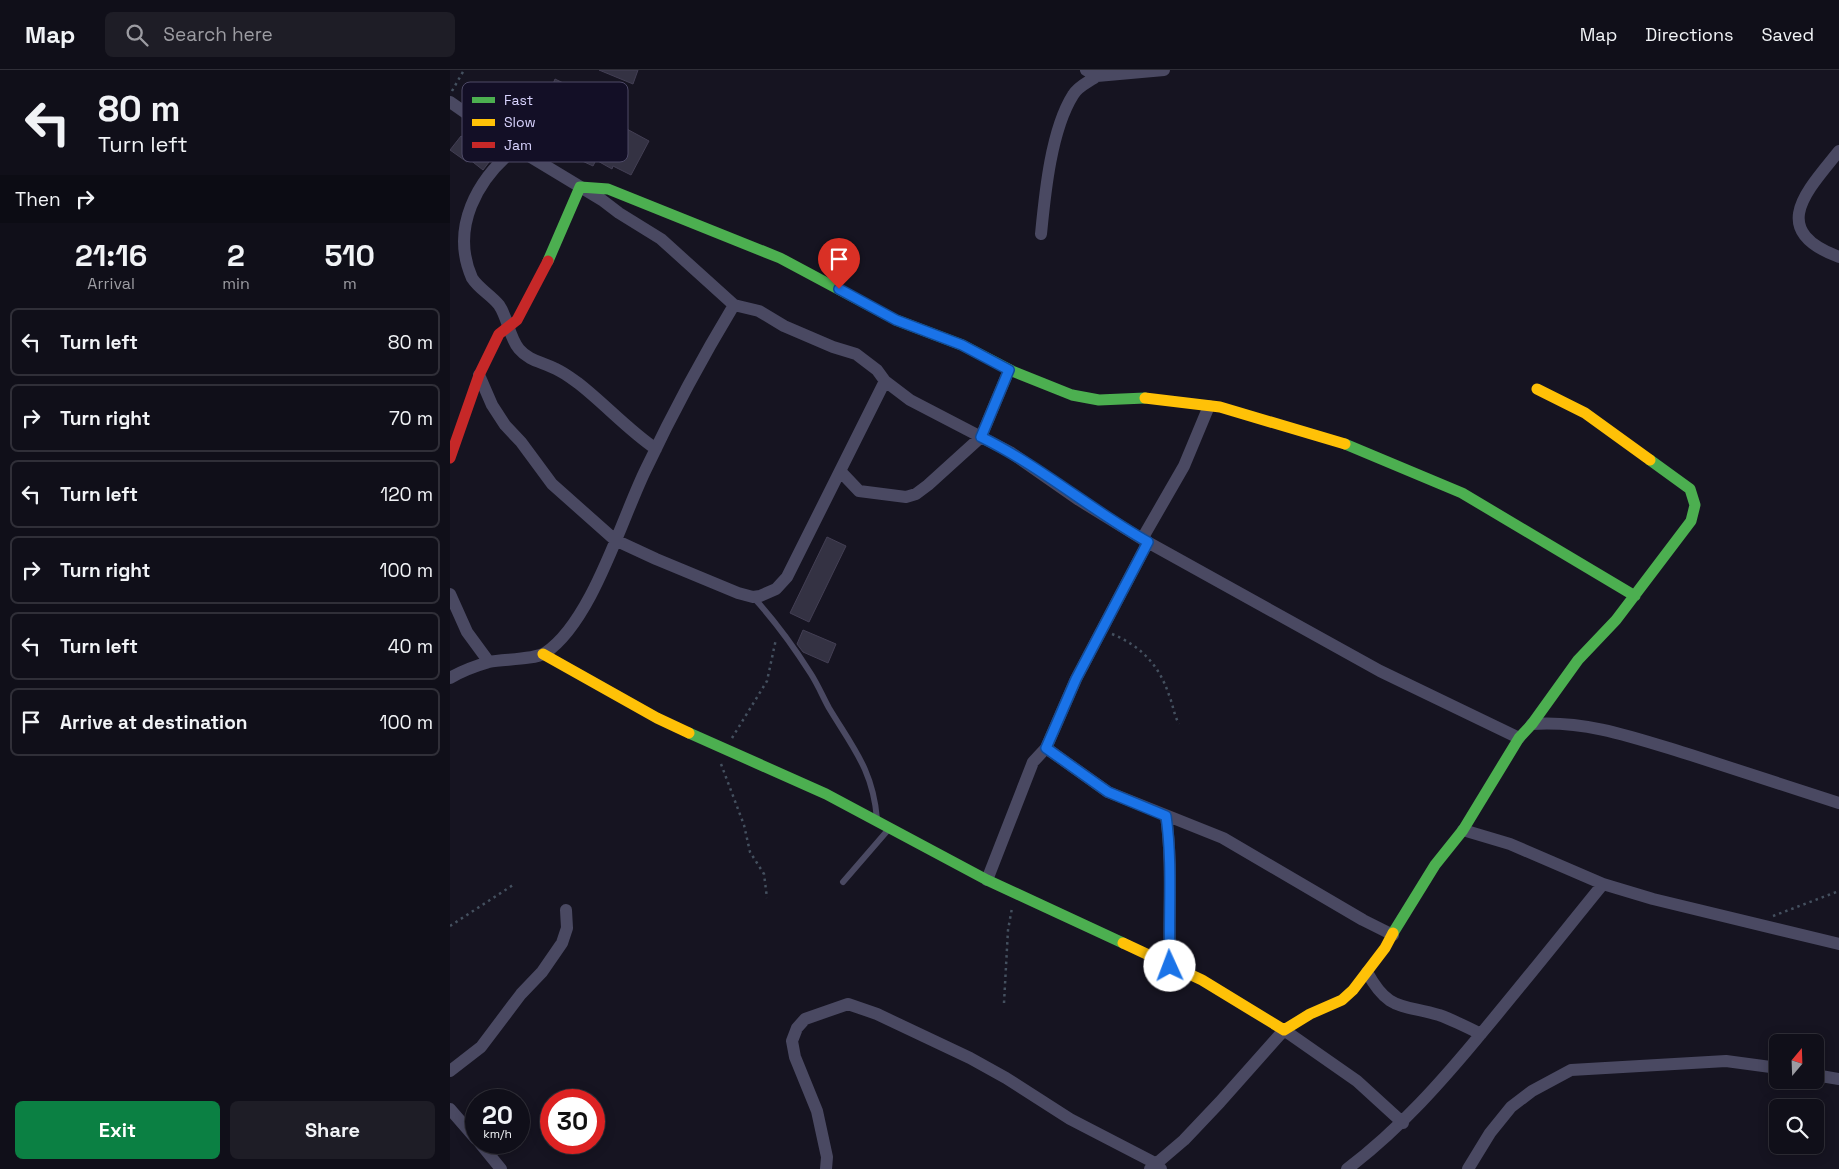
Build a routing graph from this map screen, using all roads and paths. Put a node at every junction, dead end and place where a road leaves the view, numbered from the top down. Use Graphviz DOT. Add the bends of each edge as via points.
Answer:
graph roads {
  1 [pos="464,70"];
  2 [pos="1164,70"];
  3 [pos="1092,73"];
  4 [pos="450,94"];
  5 [pos="450,102"];
  6 [pos="462,110"];
  7 [pos="1839,151"];
  8 [pos="498,162"];
  9 [pos="538,162"];
  10 [pos="580,188"];
  11 [pos="1041,234"];
  12 [pos="1839,257"];
  13 [pos="734,305"];
  14 [pos="509,325"];
  15 [pos="1009,370"];
  16 [pos="479,375"];
  17 [pos="885,381"];
  18 [pos="1537,389"];
  19 [pos="1209,406"];
  20 [pos="981,437"];
  21 [pos="656,449"];
  22 [pos="451,450"];
  23 [pos="840,471"];
  24 [pos="616,540"];
  25 [pos="1145,540"];
  26 [pos="450,594"];
  27 [pos="1635,596"];
  28 [pos="753,597"];
  29 [pos="1103,630"];
  30 [pos="780,632"];
  31 [pos="543,654"];
  32 [pos="489,662"];
  33 [pos="450,678"];
  34 [pos="1180,724"];
  35 [pos="1532,724"];
  36 [pos="1519,738"];
  37 [pos="722,748"];
  38 [pos="1046,748"];
  39 [pos="1839,803"];
  40 [pos="1166,816"];
  41 [pos="878,823"];
  42 [pos="889,829"];
  43 [pos="1464,830"];
  44 [pos="987,880"];
  45 [pos="843,882"];
  46 [pos="1603,884"];
  47 [pos="512,885"];
  48 [pos="1839,891"];
  49 [pos="1015,894"];
  50 [pos="766,898"];
  51 [pos="566,910"];
  52 [pos="1756,923"];
  53 [pos="450,926"];
  54 [pos="1393,935"];
  55 [pos="1839,944"];
  56 [pos="1170,966"];
  57 [pos="1367,972"];
  58 [pos="1004,1003"];
  59 [pos="1284,1030"];
  60 [pos="1481,1034"];
  61 [pos="1769,1067"];
  62 [pos="450,1071"];
  63 [pos="1824,1076"];
  64 [pos="1839,1079"];
  65 [pos="450,1110"];
  66 [pos="1403,1123"];
  67 [pos="465,1127"];
  68 [pos="489,1154"];
  69 [pos="1155,1167"];
  70 [pos="502,1169"];
  71 [pos="826,1169"];
  72 [pos="1347,1169"];
  73 [pos="1468,1169"];
  1 -- 4 [label="path"];
  2 -- 3 [label="street"];
  3 -- 11 [label="street" via="1066,111 1051,158"];
  5 -- 6 [label="street"];
  7 -- 12 [label="street" via="1808,192 1798,216 1798,227 1803,235"];
  8 -- 14 [label="street" via="461,210 457,242 471,278 498,304"];
  9 -- 10 [label="street"];
  10 -- 13 [label="street" via="661,239"];
  10 -- 14 [label="street" via="542,274 517,320"];
  10 -- 15 [label="street" via="608,189 780,258 896,320 962,345"];
  13 -- 17 [label="street" via="759,311 784,326 856,354 878,370"];
  13 -- 21 [label="street" via="690,378"];
  14 -- 16 [label="street" via="499,334"];
  14 -- 21 [label="street" via="519,349 526,355 577,383"];
  15 -- 19 [label="street" via="1072,395 1099,400 1154,397"];
  15 -- 20 [label="street"];
  16 -- 22 [label="street"];
  16 -- 24 [label="street" via="505,425 552,484"];
  17 -- 20 [label="street" via="910,400"];
  17 -- 23 [label="street"];
  18 -- 27 [label="street" via="1585,413 1690,489 1694,497 1691,521"];
  19 -- 25 [label="street" via="1184,466"];
  19 -- 27 [label="street" via="1333,439 1462,493"];
  20 -- 23 [label="street" via="928,485 906,497 859,491"];
  20 -- 25 [label="street" via="1010,452 1079,500"];
  21 -- 24 [label="street"];
  23 -- 28 [label="street" via="787,577 776,589"];
  24 -- 28 [label="street" via="656,560"];
  24 -- 31 [label="street" via="577,620"];
  25 -- 29 [label="street"];
  25 -- 36 [label="street" via="1380,671"];
  26 -- 32 [label="street" via="467,632"];
  27 -- 35 [label="street" via="1578,660"];
  28 -- 30 [label="lane"];
  29 -- 34 [label="path" via="1123,638 1153,661 1162,674 1174,716"];
  29 -- 38 [label="street" via="1076,679"];
  30 -- 37 [label="path" via="767,681"];
  30 -- 41 [label="lane" via="812,676 860,756 876,799"];
  31 -- 32 [label="street"];
  31 -- 37 [label="street" via="657,718"];
  32 -- 33 [label="street"];
  35 -- 36 [label="street"];
  35 -- 39 [label="street" via="1584,724 1631,736"];
  36 -- 43 [label="street"];
  37 -- 41 [label="street" via="826,794"];
  37 -- 50 [label="path" via="721,762 744,825 750,852 764,874"];
  38 -- 40 [label="street" via="1108,792"];
  38 -- 44 [label="street" via="1033,762"];
  40 -- 54 [label="street" via="1223,838"];
  40 -- 56 [label="street" via="1170,844"];
  41 -- 42 [label="street"];
  42 -- 44 [label="street"];
  42 -- 45 [label="lane"];
  43 -- 46 [label="street" via="1510,844"];
  43 -- 54 [label="street" via="1435,865"];
  44 -- 49 [label="street"];
  46 -- 52 [label="street"];
  46 -- 60 [label="street"];
  47 -- 53 [label="path"];
  48 -- 52 [label="path"];
  49 -- 56 [label="street"];
  49 -- 58 [label="path" via="1008,930"];
  51 -- 62 [label="street" via="567,928 562,943 542,972 481,1047"];
  52 -- 55 [label="street"];
  54 -- 57 [label="street"];
  56 -- 59 [label="street" via="1202,980"];
  57 -- 59 [label="street" via="1342,1000"];
  57 -- 60 [label="street" via="1375,987 1390,1002 1440,1016"];
  59 -- 66 [label="street" via="1357,1081"];
  59 -- 69 [label="street" via="1220,1102"];
  60 -- 66 [label="street"];
  61 -- 73 [label="street" via="1726,1061 1571,1070 1539,1087 1511,1108 1490,1133"];
  63 -- 64 [label="street"];
  65 -- 67 [label="street"];
  66 -- 72 [label="street"];
  68 -- 70 [label="street"];
  69 -- 71 [label="street" via="970,1058 848,1004 805,1019 792,1041 795,1058 817,1111 827,1157"];
}
